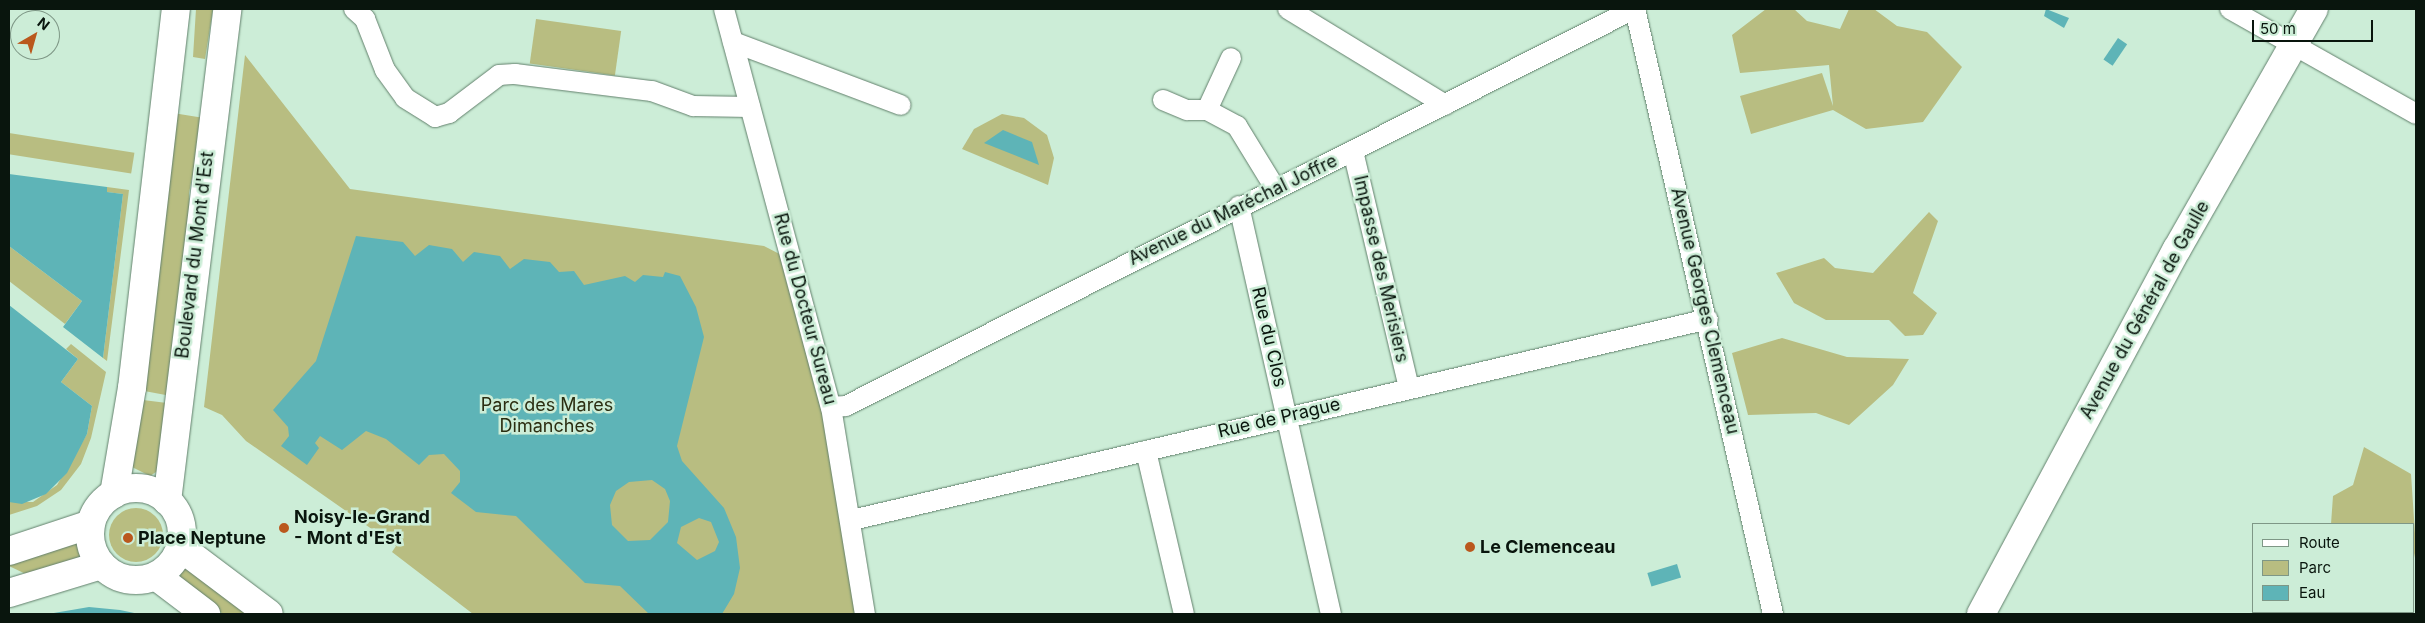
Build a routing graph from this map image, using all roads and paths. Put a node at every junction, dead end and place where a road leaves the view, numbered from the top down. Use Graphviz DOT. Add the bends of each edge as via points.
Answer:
graph roads {
  1 [pos="176,9"];
  2 [pos="227,9"];
  3 [pos="354,9"];
  4 [pos="724,9"];
  5 [pos="1288,9"];
  6 [pos="1634,9"];
  7 [pos="2230,9"];
  8 [pos="2314,9"];
  9 [pos="733,42"];
  10 [pos="2294,45"];
  11 [pos="1232,58"];
  12 [pos="1163,100"];
  13 [pos="901,105"];
  14 [pos="1445,105"];
  15 [pos="750,107"];
  16 [pos="1207,110"];
  17 [pos="2416,114"];
  18 [pos="1353,151"];
  19 [pos="1275,188"];
  20 [pos="1239,206"];
  21 [pos="1708,319"];
  22 [pos="1409,388"];
  23 [pos="831,408"];
  24 [pos="1288,416"];
  25 [pos="1146,451"];
  26 [pos="114,494"];
  27 [pos="167,501"];
  28 [pos="852,520"];
  29 [pos="91,524"];
  30 [pos="180,547"];
  31 [pos="9,551"];
  32 [pos="102,565"];
  33 [pos="156,576"];
  34 [pos="9,593"];
  35 [pos="206,614"];
  36 [pos="269,614"];
  37 [pos="865,614"];
  38 [pos="1184,614"];
  39 [pos="1331,614"];
  40 [pos="1773,614"];
  41 [pos="1981,614"];
  1 -- 26 [label="main road" via="132,394"];
  2 -- 27 [label="main road, Boulevard du Mont d'Est"];
  3 -- 15 [label="street" via="365,19 385,70 405,98 435,117 449,113 499,75 515,74 652,91 693,106"];
  4 -- 9 [label="street, Rue du Docteur Sureau"];
  5 -- 14 [label="street"];
  6 -- 14 [label="street, Avenue du Maréchal Joffre"];
  6 -- 21 [label="street, Avenue Georges Clemenceau"];
  7 -- 10 [label="street"];
  8 -- 10 [label="main road, Avenue du Général de Gaulle"];
  9 -- 13 [label="street"];
  9 -- 15 [label="street, Rue du Docteur Sureau"];
  10 -- 17 [label="street"];
  10 -- 41 [label="main road, Avenue du Général de Gaulle" via="2177,249"];
  11 -- 16 [label="street"];
  12 -- 16 [label="street" via="1187,110"];
  14 -- 18 [label="street, Avenue du Maréchal Joffre"];
  15 -- 23 [label="street, Rue du Docteur Sureau"];
  16 -- 19 [label="street" via="1242,131"];
  18 -- 19 [label="street, Avenue du Maréchal Joffre"];
  18 -- 22 [label="street, Impasse des Merisiers"];
  19 -- 20 [label="street, Avenue du Maréchal Joffre"];
  20 -- 23 [label="street, Avenue du Maréchal Joffre" via="846,406"];
  20 -- 24 [label="street, Rue du Clos"];
  21 -- 22 [label="street, Rue de Prague"];
  21 -- 40 [label="street, Avenue Georges Clemenceau"];
  22 -- 24 [label="street, Rue de Prague"];
  23 -- 28 [label="street, Rue du Docteur Sureau"];
  24 -- 25 [label="street, Rue de Prague"];
  24 -- 39 [label="street, Rue du Clos"];
  25 -- 28 [label="street, Rue de Prague"];
  25 -- 38 [label="street"];
  26 -- 27 [label="main road" via="142,489"];
  26 -- 29 [label="main road" via="96,512"];
  27 -- 30 [label="main road" via="179,519"];
  28 -- 37 [label="street, Rue du Docteur Sureau"];
  29 -- 31 [label="main road"];
  29 -- 32 [label="main road" via="90,538"];
  30 -- 33 [label="main road" via="167,569"];
  30 -- 36 [label="main road"];
  32 -- 33 [label="main road" via="132,580"];
  32 -- 34 [label="main road"];
  33 -- 35 [label="main road"];
}
